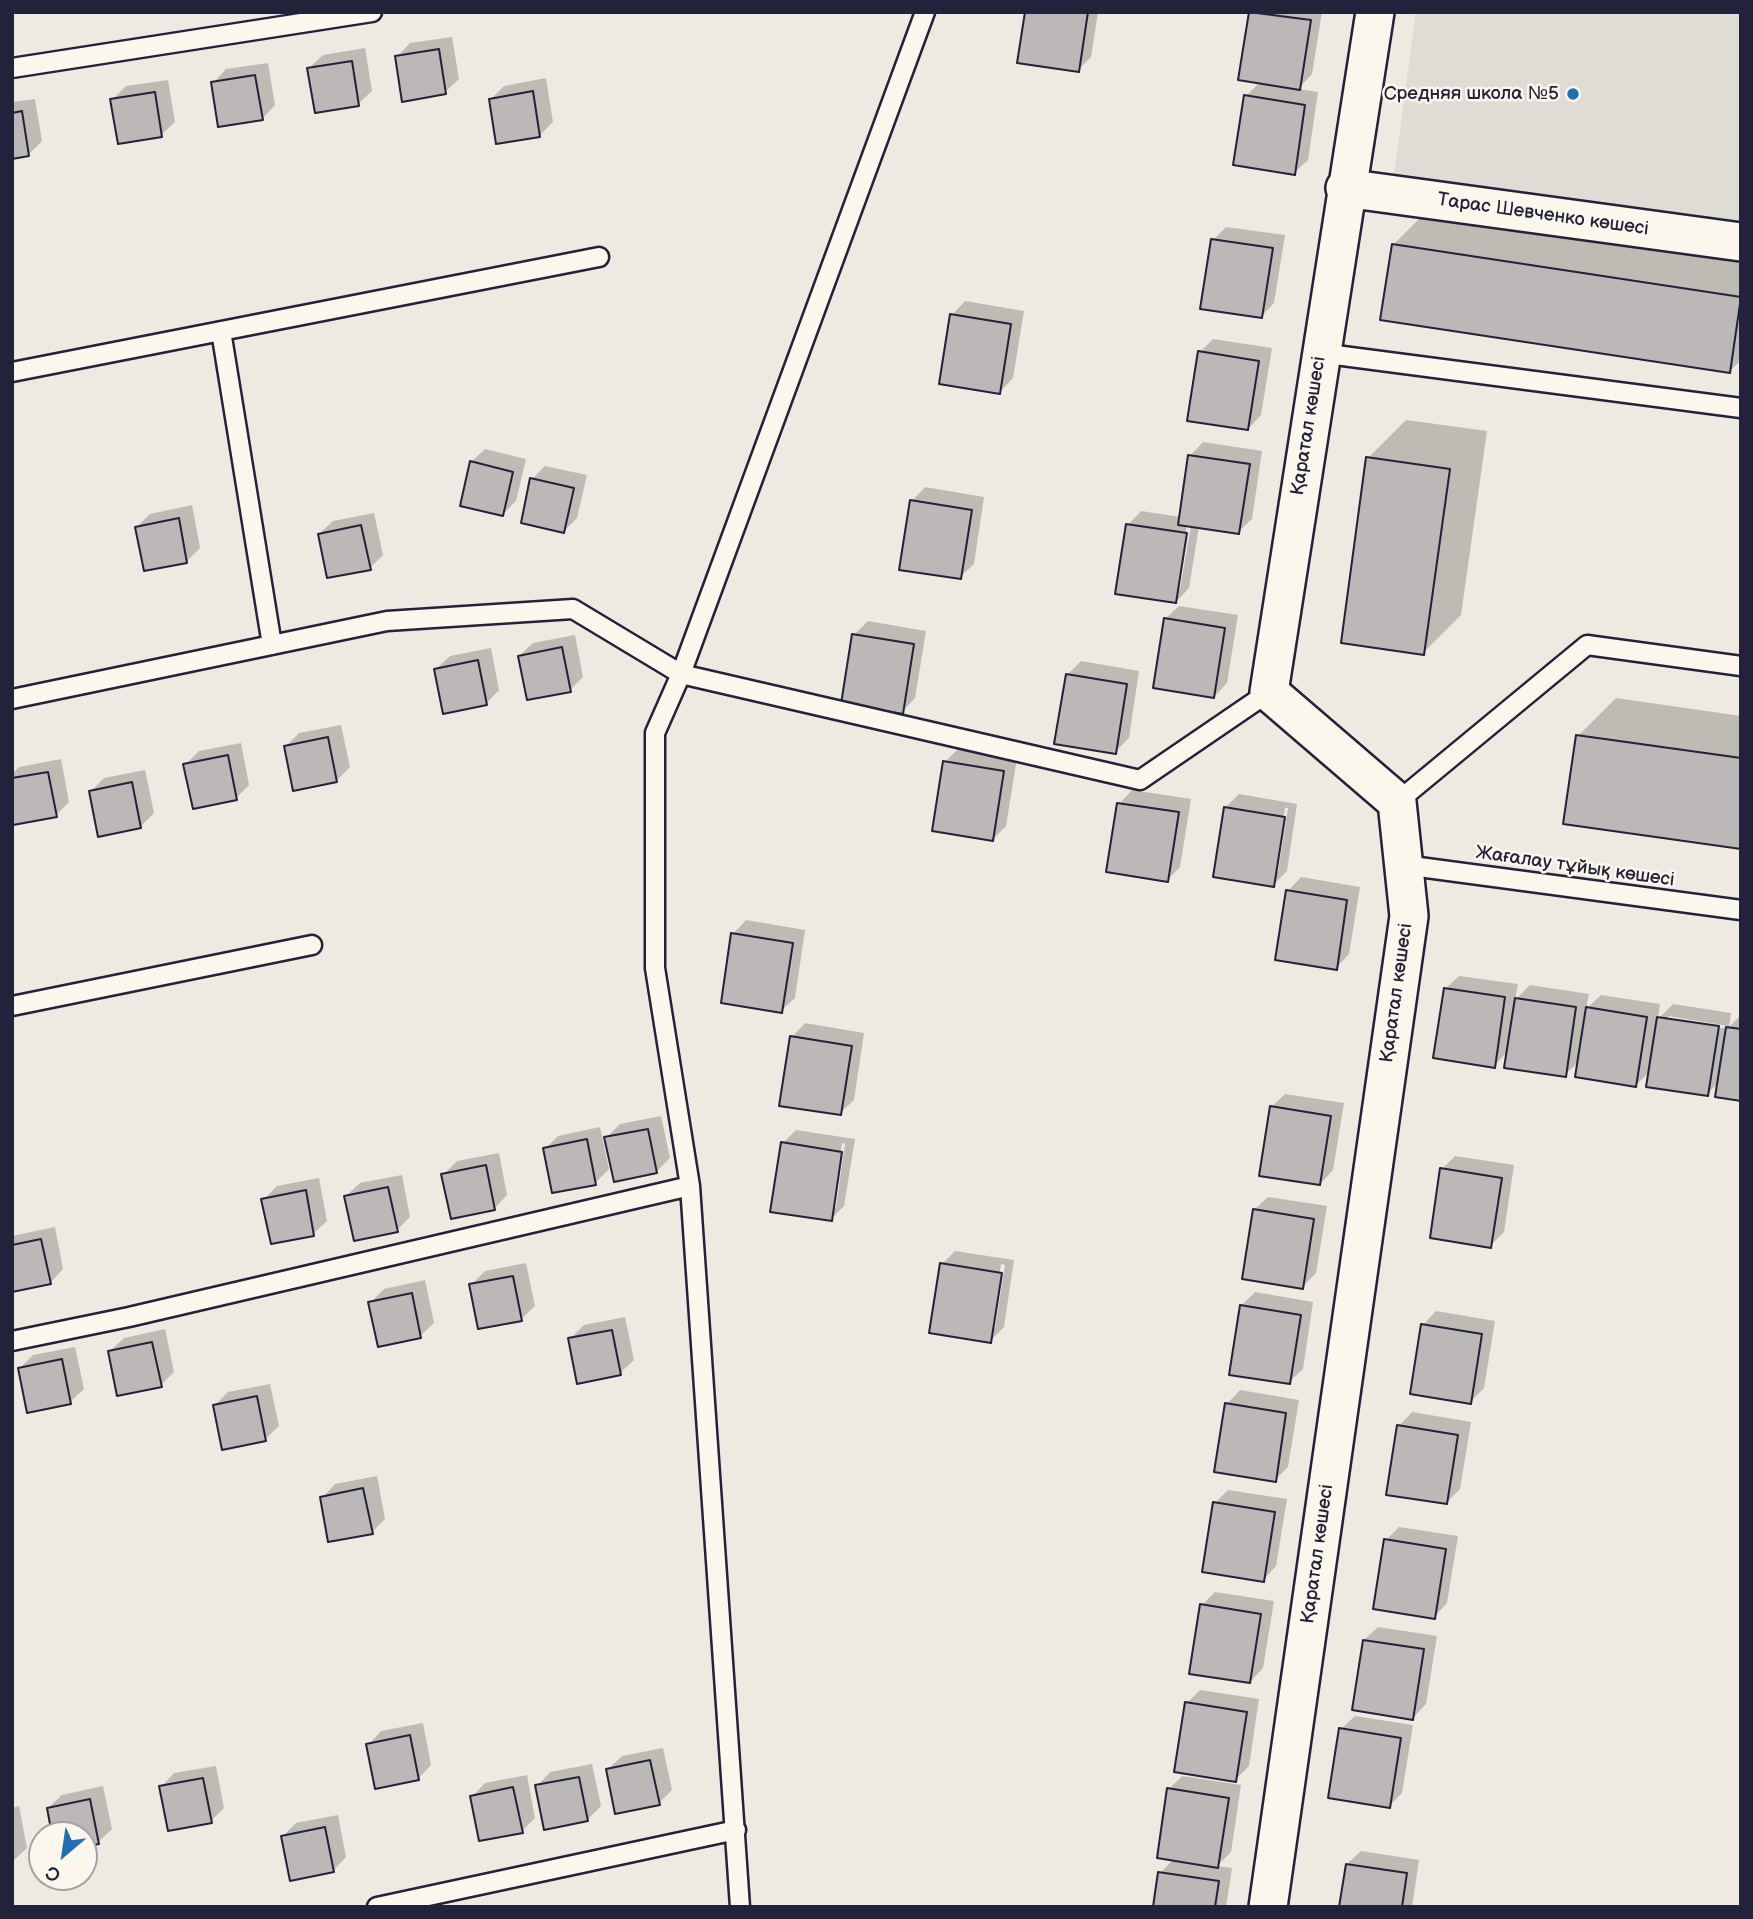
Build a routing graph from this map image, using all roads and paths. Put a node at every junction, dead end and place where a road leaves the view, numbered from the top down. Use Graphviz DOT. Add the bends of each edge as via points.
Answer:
graph roads {
  1 [pos="372,12"];
  2 [pos="925,12"];
  3 [pos="1375,12"];
  4 [pos="12,68"];
  5 [pos="1345,188"];
  6 [pos="1741,242"];
  7 [pos="599,257"];
  8 [pos="221,331"];
  9 [pos="1320,353"];
  10 [pos="12,372"];
  11 [pos="1741,408"];
  12 [pos="272,645"];
  13 [pos="1741,666"];
  14 [pos="681,674"];
  15 [pos="1269,692"];
  16 [pos="12,699"];
  17 [pos="1397,802"];
  18 [pos="1404,865"];
  19 [pos="1741,910"];
  20 [pos="312,945"];
  21 [pos="12,1006"];
  22 [pos="690,1186"];
  23 [pos="12,1341"];
  24 [pos="736,1830"];
  25 [pos="377,1907"];
  26 [pos="740,1907"];
  27 [pos="1268,1907"];
  1 -- 4 [label="lane"];
  2 -- 14 [label="lane"];
  3 -- 5 [label="street, Қаратал көшесі"];
  5 -- 6 [label="street, Тарас Шевченко көшесі"];
  5 -- 9 [label="street, Қаратал көшесі"];
  7 -- 8 [label="lane"];
  8 -- 10 [label="lane"];
  8 -- 12 [label="lane"];
  9 -- 11 [label="lane"];
  9 -- 15 [label="street, Қаратал көшесі"];
  12 -- 14 [label="lane" via="387,621 573,609"];
  12 -- 16 [label="lane"];
  13 -- 17 [label="lane" via="1587,645"];
  14 -- 15 [label="lane" via="1140,780"];
  14 -- 22 [label="lane" via="655,733 655,968"];
  15 -- 17 [label="street"];
  17 -- 18 [label="street, Қаратал көшесі"];
  18 -- 19 [label="lane, Жағалау тұйық көшесі"];
  18 -- 27 [label="street, Қаратал көшесі" via="1409,916"];
  20 -- 21 [label="lane"];
  22 -- 23 [label="lane"];
  22 -- 24 [label="lane"];
  24 -- 25 [label="lane"];
  24 -- 26 [label="lane"];
}
